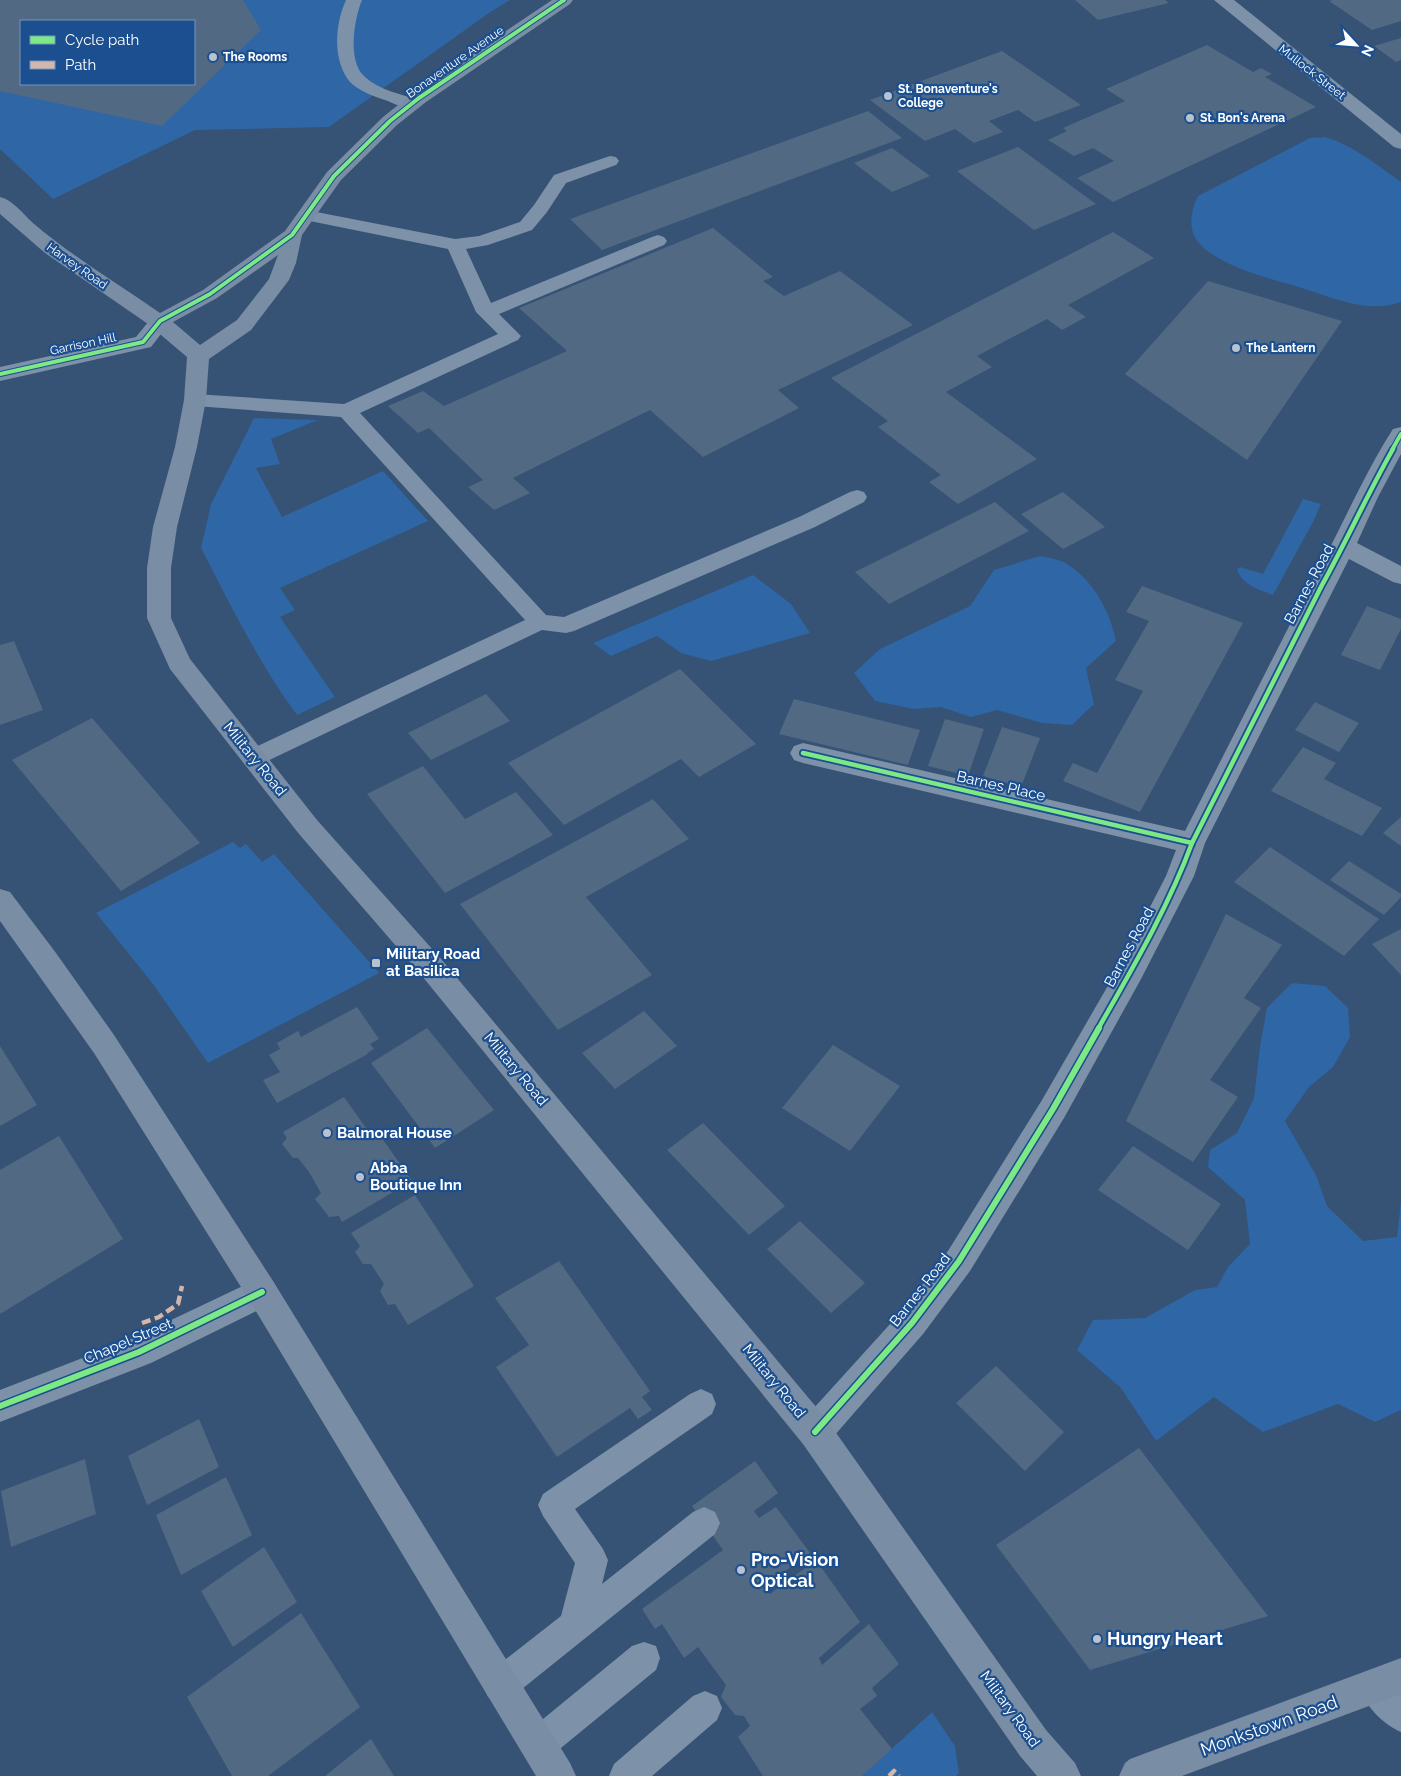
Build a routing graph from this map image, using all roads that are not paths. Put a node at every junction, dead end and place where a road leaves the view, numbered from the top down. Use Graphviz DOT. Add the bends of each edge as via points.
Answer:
graph roads {
  1 [pos="354,0"];
  2 [pos="564,0"];
  3 [pos="1223,0"];
  4 [pos="412,104"];
  5 [pos="1401,143"];
  6 [pos="610,161"];
  7 [pos="0,203"];
  8 [pos="306,215"];
  9 [pos="292,235"];
  10 [pos="658,241"];
  11 [pos="455,245"];
  12 [pos="486,312"];
  13 [pos="160,321"];
  14 [pos="198,356"];
  15 [pos="0,374"];
  16 [pos="195,400"];
  17 [pos="347,411"];
  18 [pos="1401,434"];
  19 [pos="857,497"];
  20 [pos="1344,546"];
  21 [pos="1401,576"];
  22 [pos="540,622"];
  23 [pos="803,753"];
  24 [pos="253,758"];
  25 [pos="1192,843"];
  26 [pos="4,912"];
  27 [pos="262,1292"];
  28 [pos="701,1404"];
  29 [pos="0,1406"];
  30 [pos="815,1432"];
  31 [pos="704,1524"];
  32 [pos="575,1626"];
  33 [pos="644,1658"];
  34 [pos="1388,1681"];
  35 [pos="500,1685"];
  36 [pos="705,1708"];
  37 [pos="1401,1716"];
  38 [pos="538,1745"];
  39 [pos="557,1776"];
  40 [pos="626,1776"];
  41 [pos="1062,1776"];
  42 [pos="1138,1776"];
  1 -- 4 [label="lane" via="349,8 345,40 348,60 356,78"];
  2 -- 4 [label="main road, Bonaventure Avenue"];
  3 -- 5 [label="street, Mullock Street"];
  4 -- 8 [label="main road, Bonaventure Avenue" via="334,176"];
  6 -- 11 [label="lane" via="560,179 526,226 482,241"];
  7 -- 13 [label="main road, Harvey Road" via="25,228 65,258"];
  8 -- 9 [label="main road, Bonaventure Avenue"];
  8 -- 11 [label="lane"];
  9 -- 13 [label="main road, Bonaventure Avenue" via="210,294"];
  9 -- 14 [label="main road, Bonaventure Avenue" via="279,280 244,326"];
  10 -- 12 [label="lane"];
  11 -- 12 [label="lane"];
  12 -- 17 [label="lane" via="511,336"];
  13 -- 14 [label="main road"];
  13 -- 15 [label="street, Garrison Hill" via="143,342"];
  14 -- 16 [label="main road, Military Road"];
  16 -- 17 [label="lane"];
  16 -- 24 [label="main road, Military Road" via="165,527 159,568 159,618 179,663"];
  17 -- 22 [label="lane"];
  18 -- 20 [label="street, Barnes Road" via="1366,497"];
  19 -- 22 [label="lane" via="807,522 566,625"];
  20 -- 21 [label="street"];
  20 -- 25 [label="street, Barnes Road"];
  22 -- 24 [label="lane"];
  23 -- 25 [label="street, Barnes Place"];
  24 -- 30 [label="main road, Military Road" via="330,853 432,968"];
  25 -- 30 [label="street, Barnes Road" via="1180,876 1131,971 1053,1109 959,1262 912,1323"];
  26 -- 27 [label="main road" via="46,961 104,1044"];
  27 -- 29 [label="street, Chapel Street" via="139,1352"];
  27 -- 35 [label="main road"];
  28 -- 32 [label="lane" via="554,1506 592,1560"];
  30 -- 41 [label="main road, Military Road" via="1033,1743"];
  31 -- 32 [label="lane"];
  32 -- 35 [label="lane"];
  33 -- 38 [label="lane"];
  34 -- 37 [label="lane"];
  34 -- 42 [label="main road, Monkstown Road"];
  35 -- 38 [label="main road"];
  36 -- 40 [label="lane"];
  38 -- 39 [label="main road"];
}
